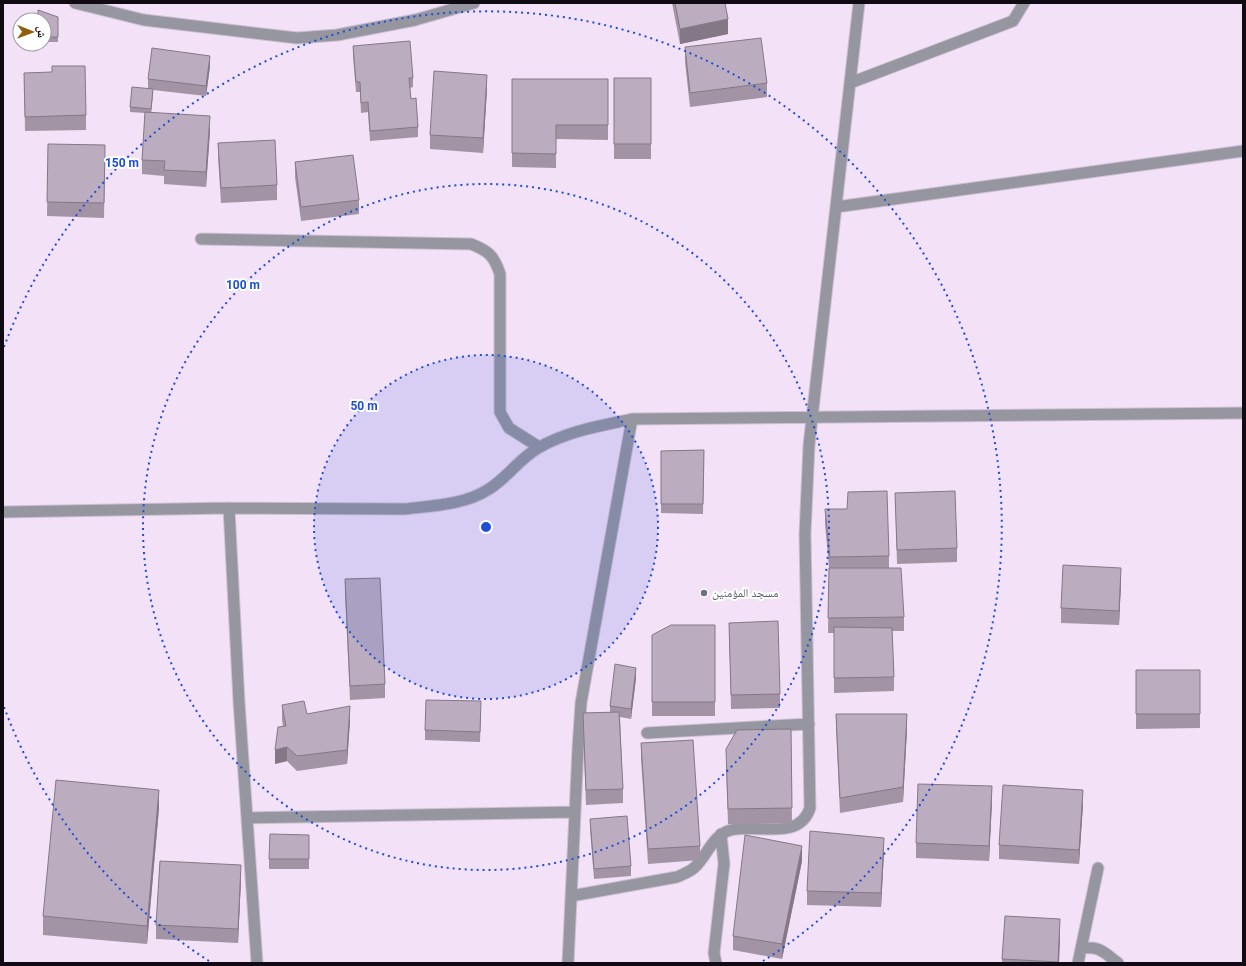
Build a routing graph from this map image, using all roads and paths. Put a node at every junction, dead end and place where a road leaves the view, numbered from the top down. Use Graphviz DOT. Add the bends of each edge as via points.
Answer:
graph roads {
  1 [pos="75,3"];
  2 [pos="474,3"];
  3 [pos="859,3"];
  4 [pos="1024,3"];
  5 [pos="850,83"];
  6 [pos="1243,151"];
  7 [pos="836,206"];
  8 [pos="201,239"];
  9 [pos="1243,413"];
  10 [pos="812,416"];
  11 [pos="632,420"];
  12 [pos="539,447"];
  13 [pos="228,508"];
  14 [pos="3,512"];
  15 [pos="809,724"];
  16 [pos="648,733"];
  17 [pos="575,812"];
  18 [pos="247,818"];
  19 [pos="721,834"];
  20 [pos="1098,868"];
  21 [pos="571,896"];
  22 [pos="1082,948"];
  23 [pos="257,963"];
  24 [pos="568,963"];
  25 [pos="716,963"];
  26 [pos="1078,963"];
  27 [pos="1118,963"];
  1 -- 2 [label="street" via="144,20 297,38 337,35 415,20"];
  3 -- 5 [label="street"];
  4 -- 5 [label="street" via="1013,21"];
  5 -- 7 [label="street"];
  6 -- 7 [label="street"];
  7 -- 10 [label="street"];
  8 -- 12 [label="street" via="471,244 485,249 495,260 500,274 500,412 509,428"];
  9 -- 10 [label="street"];
  10 -- 11 [label="street"];
  10 -- 15 [label="street" via="805,534"];
  11 -- 12 [label="street" via="576,431"];
  11 -- 17 [label="street" via="581,702"];
  12 -- 13 [label="street" via="518,462 490,489 470,499 404,509"];
  13 -- 14 [label="street"];
  13 -- 18 [label="street"];
  15 -- 16 [label="street"];
  15 -- 19 [label="street" via="811,801 804,821 790,828 736,829"];
  17 -- 18 [label="street"];
  17 -- 21 [label="street"];
  18 -- 23 [label="street"];
  19 -- 21 [label="street" via="696,866 687,873"];
  19 -- 25 [label="street" via="724,864 714,954"];
  20 -- 22 [label="street"];
  21 -- 24 [label="street"];
  22 -- 26 [label="street"];
  22 -- 27 [label="street" via="1098,948"];
}
